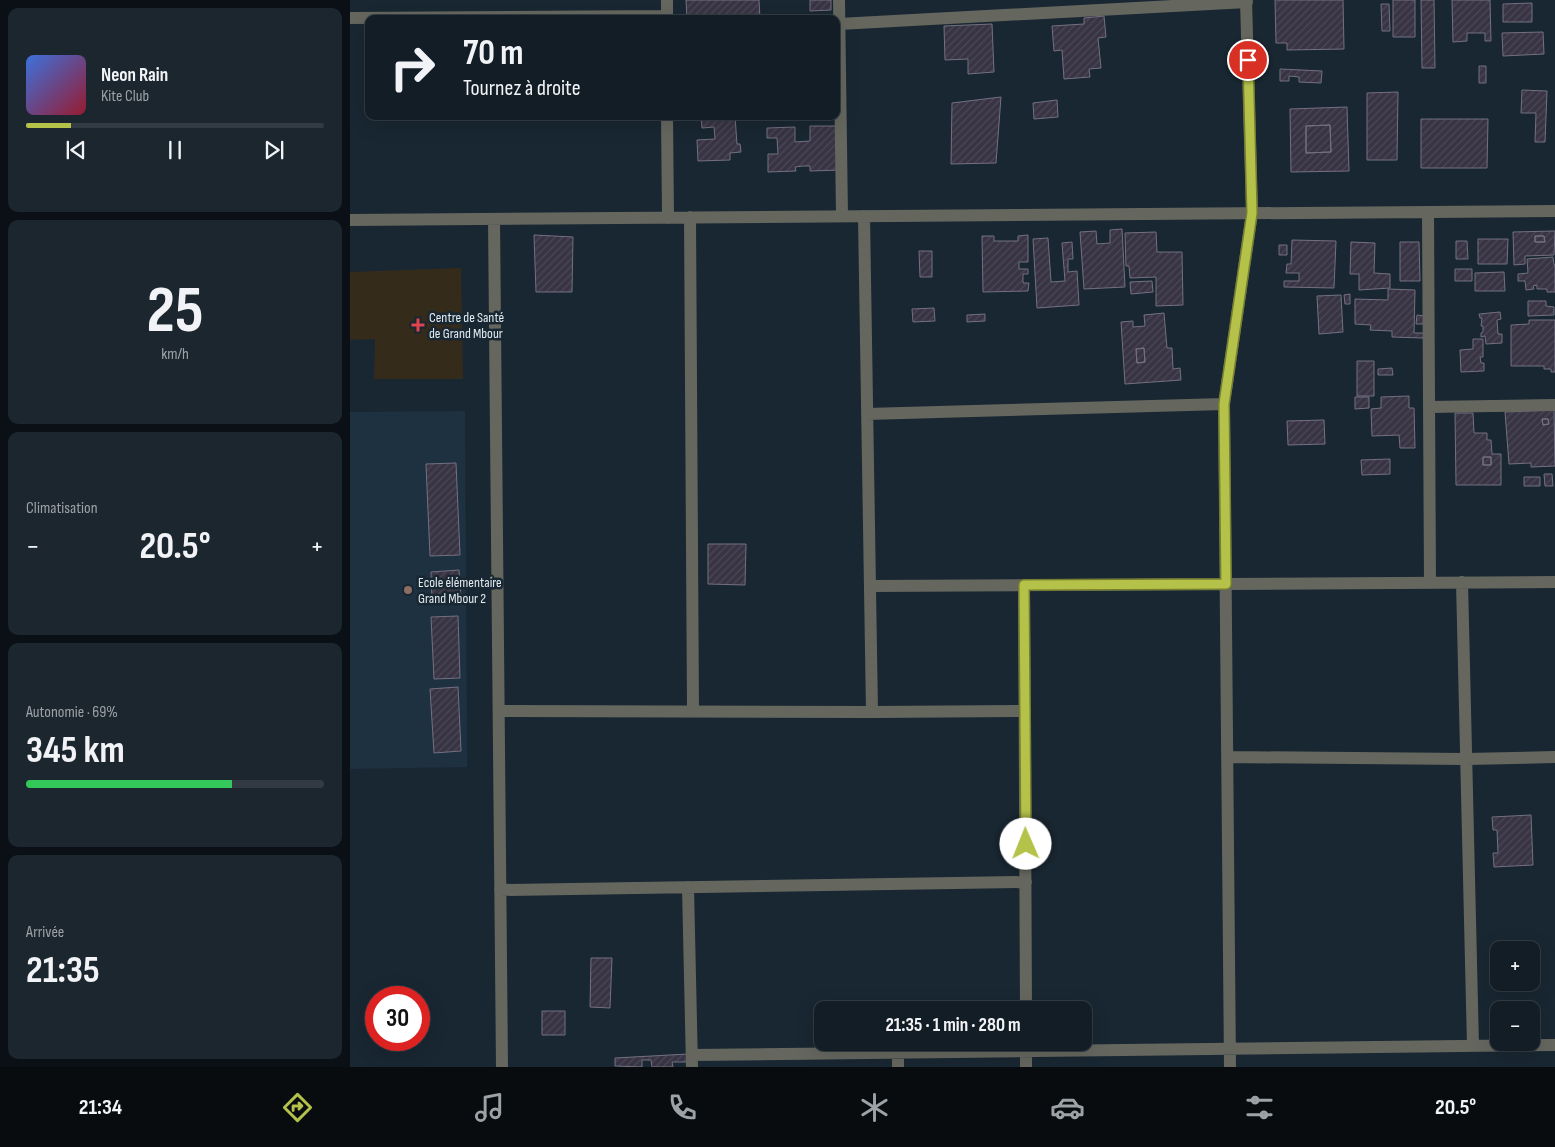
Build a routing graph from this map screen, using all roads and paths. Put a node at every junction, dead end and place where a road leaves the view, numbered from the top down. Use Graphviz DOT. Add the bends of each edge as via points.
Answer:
graph roads {
  1 [pos="666,0"];
  2 [pos="839,0"];
  3 [pos="1247,1"];
  4 [pos="667,15"];
  5 [pos="839,15"];
  6 [pos="350,18"];
  7 [pos="365,18"];
  8 [pos="840,24"];
  9 [pos="840,88"];
  10 [pos="667,120"];
  11 [pos="1555,210"];
  12 [pos="1428,212"];
  13 [pos="1252,213"];
  14 [pos="842,216"];
  15 [pos="864,216"];
  16 [pos="690,217"];
  17 [pos="668,218"];
  18 [pos="494,219"];
  19 [pos="350,220"];
  20 [pos="1224,404"];
  21 [pos="1555,405"];
  22 [pos="1429,407"];
  23 [pos="867,414"];
  24 [pos="1462,582"];
  25 [pos="1555,582"];
  26 [pos="1430,583"];
  27 [pos="1226,584"];
  28 [pos="1024,585"];
  29 [pos="870,586"];
  30 [pos="499,711"];
  31 [pos="693,711"];
  32 [pos="1025,711"];
  33 [pos="872,712"];
  34 [pos="1227,757"];
  35 [pos="1555,757"];
  36 [pos="1466,760"];
  37 [pos="1026,882"];
  38 [pos="688,887"];
  39 [pos="500,890"];
  40 [pos="1026,1001"];
  41 [pos="1555,1045"];
  42 [pos="1474,1046"];
  43 [pos="1092,1047"];
  44 [pos="1230,1048"];
  45 [pos="898,1051"];
  46 [pos="1026,1051"];
  47 [pos="692,1061"];
  48 [pos="502,1067"];
  49 [pos="898,1067"];
  50 [pos="1026,1067"];
  51 [pos="1230,1067"];
  1 -- 4 [label="street"];
  2 -- 5 [label="street"];
  3 -- 8 [label="street"];
  3 -- 13 [label="street"];
  6 -- 7 [label="street"];
  9 -- 14 [label="street"];
  10 -- 17 [label="street"];
  11 -- 12 [label="street"];
  12 -- 13 [label="street"];
  12 -- 22 [label="street"];
  13 -- 15 [label="street"];
  13 -- 20 [label="street"];
  14 -- 15 [label="street"];
  14 -- 16 [label="street"];
  15 -- 23 [label="street"];
  16 -- 17 [label="street"];
  16 -- 31 [label="street"];
  17 -- 18 [label="street"];
  18 -- 19 [label="street"];
  18 -- 30 [label="street"];
  20 -- 23 [label="street"];
  20 -- 27 [label="street"];
  21 -- 22 [label="street"];
  22 -- 26 [label="street"];
  23 -- 29 [label="street"];
  24 -- 25 [label="street"];
  24 -- 26 [label="street"];
  24 -- 36 [label="street"];
  26 -- 27 [label="street"];
  27 -- 28 [label="street"];
  27 -- 34 [label="street"];
  28 -- 29 [label="street"];
  28 -- 32 [label="street"];
  29 -- 33 [label="street"];
  30 -- 31 [label="street"];
  30 -- 39 [label="street"];
  31 -- 33 [label="street"];
  32 -- 33 [label="street"];
  32 -- 37 [label="street"];
  34 -- 36 [label="street"];
  34 -- 44 [label="street"];
  35 -- 36 [label="street"];
  36 -- 42 [label="street"];
  37 -- 38 [label="street"];
  37 -- 40 [label="street"];
  38 -- 39 [label="street"];
  38 -- 47 [label="street"];
  39 -- 48 [label="street"];
  41 -- 42 [label="street"];
  42 -- 44 [label="street"];
  43 -- 44 [label="street"];
  44 -- 51 [label="street"];
  45 -- 47 [label="street"];
  45 -- 49 [label="street"];
  46 -- 50 [label="street"];
}
